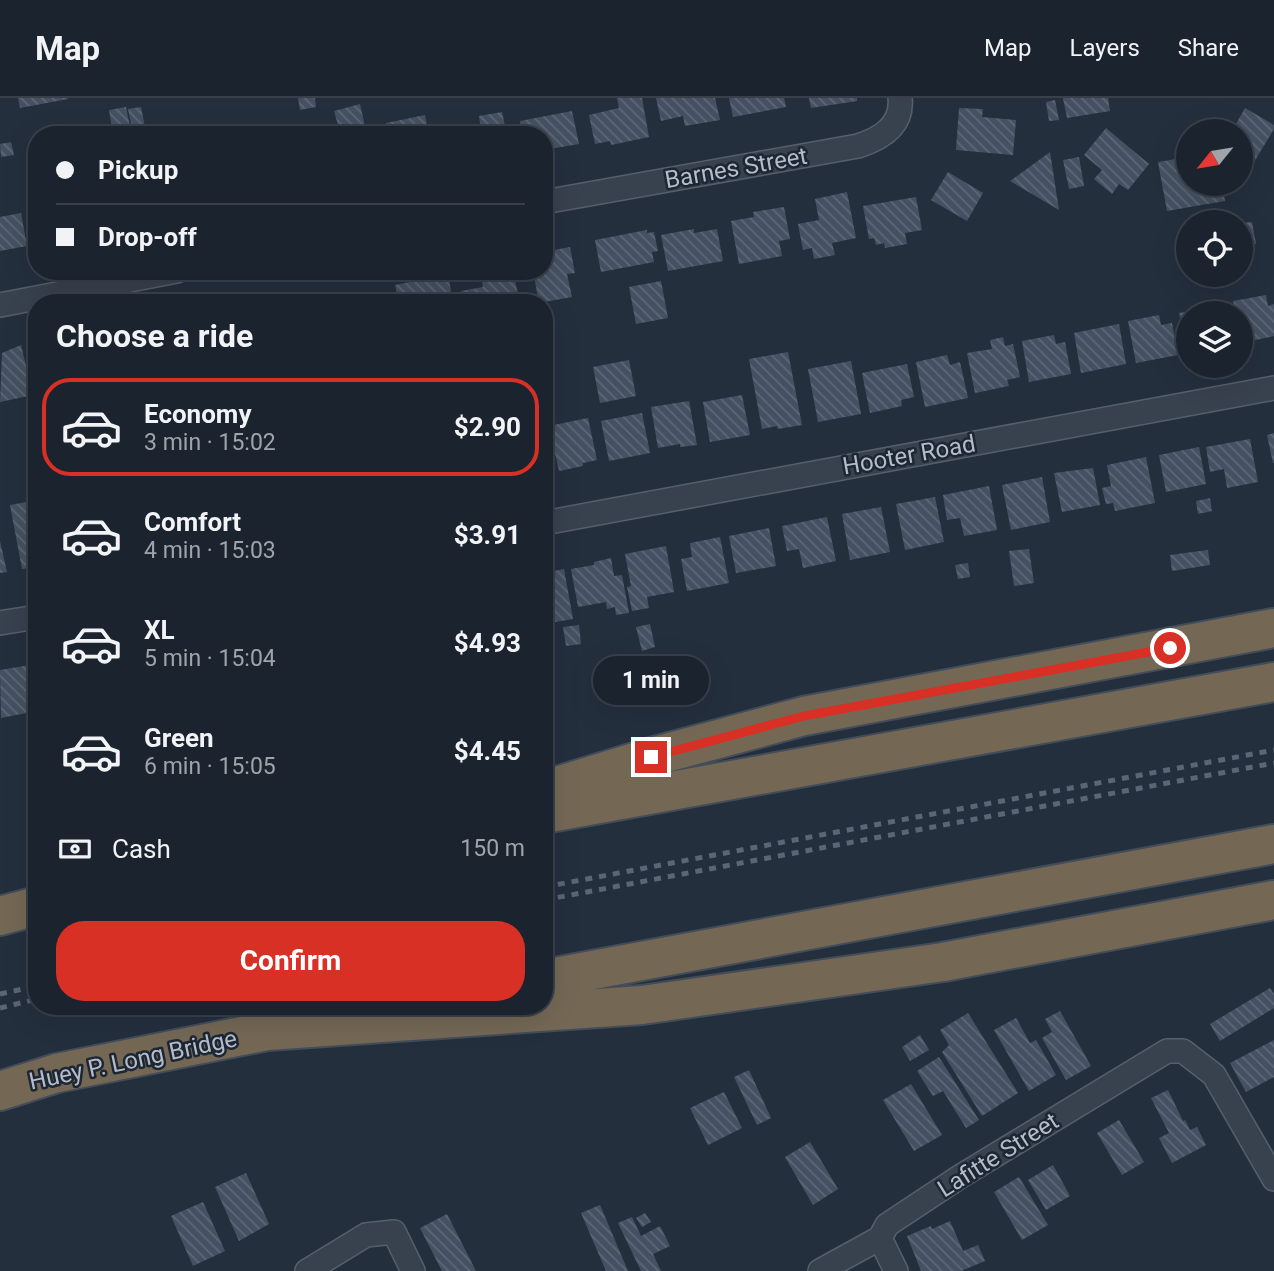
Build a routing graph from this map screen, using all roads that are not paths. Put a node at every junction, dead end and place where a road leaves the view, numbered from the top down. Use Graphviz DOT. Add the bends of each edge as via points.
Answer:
graph roads {
  1 [pos="900,98"];
  2 [pos="553,200"];
  3 [pos="130,280"];
  4 [pos="57,294"];
  5 [pos="28,300"];
  6 [pos="0,305"];
  7 [pos="1274,388"];
  8 [pos="553,521"];
  9 [pos="28,619"];
  10 [pos="0,624"];
  11 [pos="1274,628"];
  12 [pos="1274,682"];
  13 [pos="553,787"];
  14 [pos="553,812"];
  15 [pos="1274,844"];
  16 [pos="1274,900"];
  17 [pos="28,908"];
  18 [pos="0,916"];
  19 [pos="553,977"];
  20 [pos="553,1011"];
  21 [pos="351,1015"];
  22 [pos="498,1015"];
  23 [pos="267,1031"];
  24 [pos="0,1091"];
  25 [pos="1274,1179"];
  26 [pos="880,1238"];
  27 [pos="307,1271"];
  28 [pos="413,1271"];
  29 [pos="820,1271"];
  30 [pos="896,1271"];
  1 -- 2 [label="street, Barnes Street" via="897,119 889,130 858,146"];
  3 -- 4 [label="street"];
  5 -- 6 [label="street"];
  7 -- 8 [label="street, Hooter Road"];
  9 -- 10 [label="street"];
  11 -- 13 [label="highway" via="804,716"];
  12 -- 14 [label="highway"];
  15 -- 19 [label="highway"];
  16 -- 20 [label="highway" via="943,962 642,1005"];
  17 -- 18 [label="highway"];
  21 -- 23 [label="highway"];
  22 -- 23 [label="highway"];
  23 -- 24 [label="highway, Huey P. Long Bridge" via="57,1073"];
  25 -- 26 [label="street, Lafitte Street" via="1214,1075 1183,1051 1167,1051 961,1176 887,1225"];
  26 -- 29 [label="street, Lafitte Street"];
  26 -- 30 [label="street"];
  27 -- 28 [label="street" via="366,1235 394,1233"];
}
